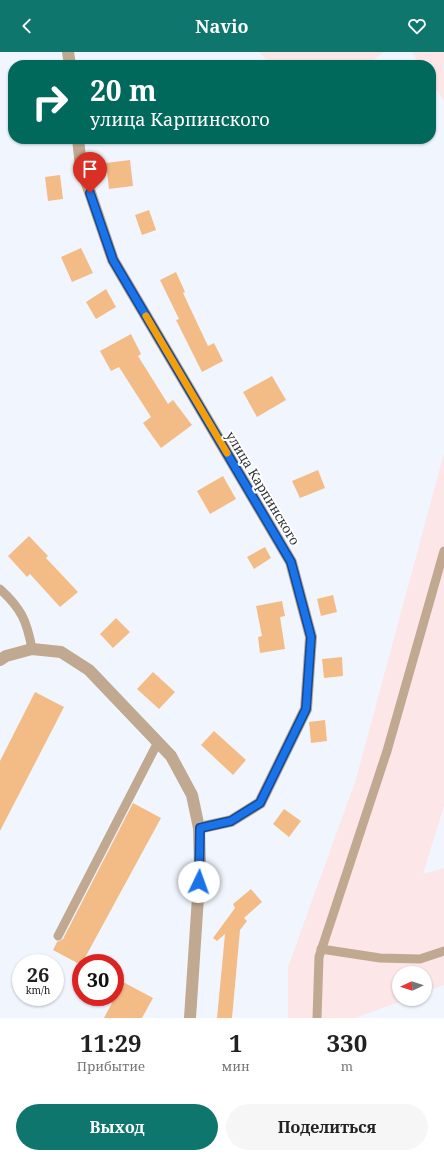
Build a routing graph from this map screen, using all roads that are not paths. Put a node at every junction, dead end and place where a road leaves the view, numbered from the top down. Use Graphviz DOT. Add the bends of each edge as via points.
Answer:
graph roads {
  1 [pos="79,144"];
  2 [pos="444,550"];
  3 [pos="0,589"];
  4 [pos="32,649"];
  5 [pos="0,660"];
  6 [pos="158,742"];
  7 [pos="200,828"];
  8 [pos="58,936"];
  9 [pos="321,949"];
  10 [pos="444,951"];
  11 [pos="190,1018"];
  12 [pos="317,1018"];
  1 -- 7 [label="street, улица Карпинского" via="81,166 113,260 291,562 311,637 306,709 260,803 231,821"];
  2 -- 9 [label="lane" via="387,751"];
  3 -- 4 [label="lane" via="15,602 28,625"];
  4 -- 5 [label="street"];
  4 -- 6 [label="street" via="61,652 89,670"];
  6 -- 7 [label="street" via="171,756 192,795"];
  6 -- 8 [label="lane"];
  7 -- 11 [label="street" via="200,867"];
  9 -- 10 [label="lane" via="380,958 420,959"];
  9 -- 12 [label="lane"];
}
